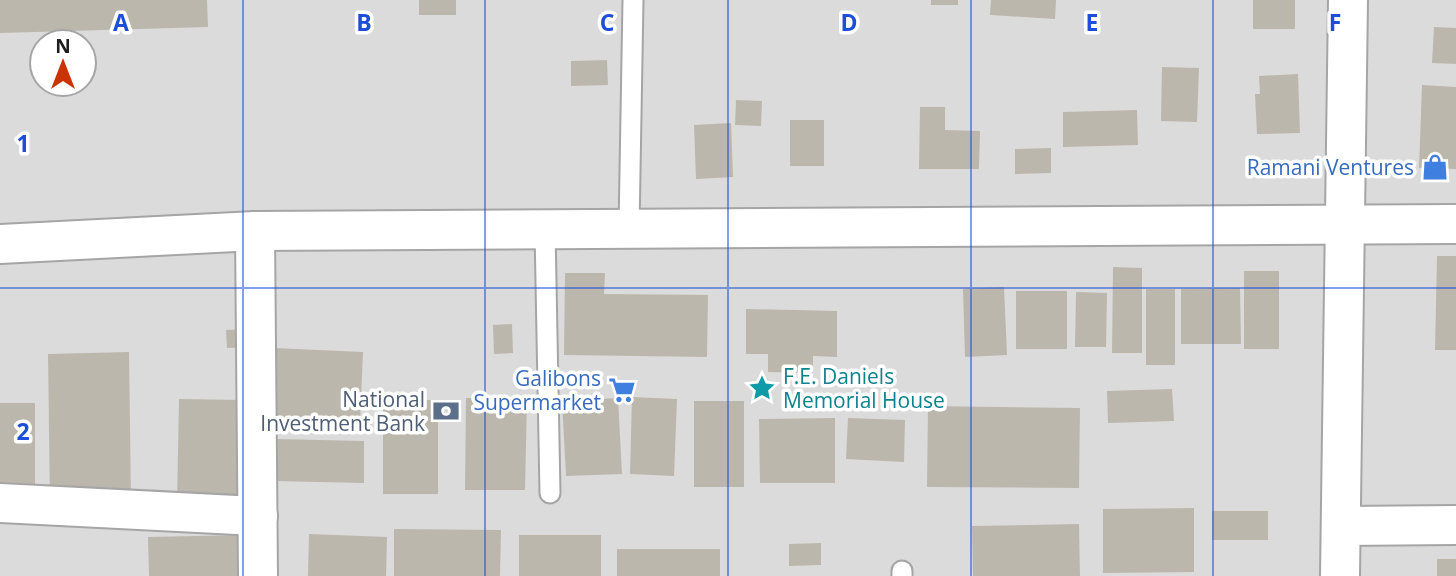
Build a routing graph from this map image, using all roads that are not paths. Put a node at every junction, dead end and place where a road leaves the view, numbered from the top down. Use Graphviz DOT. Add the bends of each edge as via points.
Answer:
graph roads {
  1 [pos="633,0"];
  2 [pos="1348,0"];
  3 [pos="1347,224"];
  4 [pos="1456,224"];
  5 [pos="629,229"];
  6 [pos="545,230"];
  7 [pos="255,232"];
  8 [pos="0,244"];
  9 [pos="550,493"];
  10 [pos="0,503"];
  11 [pos="258,516"];
  12 [pos="1456,525"];
  13 [pos="1341,526"];
  14 [pos="258,576"];
  15 [pos="1340,576"];
  1 -- 5 [label="lane"];
  2 -- 3 [label="street"];
  3 -- 4 [label="street"];
  3 -- 5 [label="street"];
  3 -- 13 [label="street"];
  5 -- 6 [label="street"];
  6 -- 7 [label="street"];
  6 -- 9 [label="lane"];
  7 -- 8 [label="street"];
  7 -- 11 [label="street"];
  10 -- 11 [label="street"];
  11 -- 14 [label="street"];
  12 -- 13 [label="street"];
  13 -- 15 [label="street"];
}
